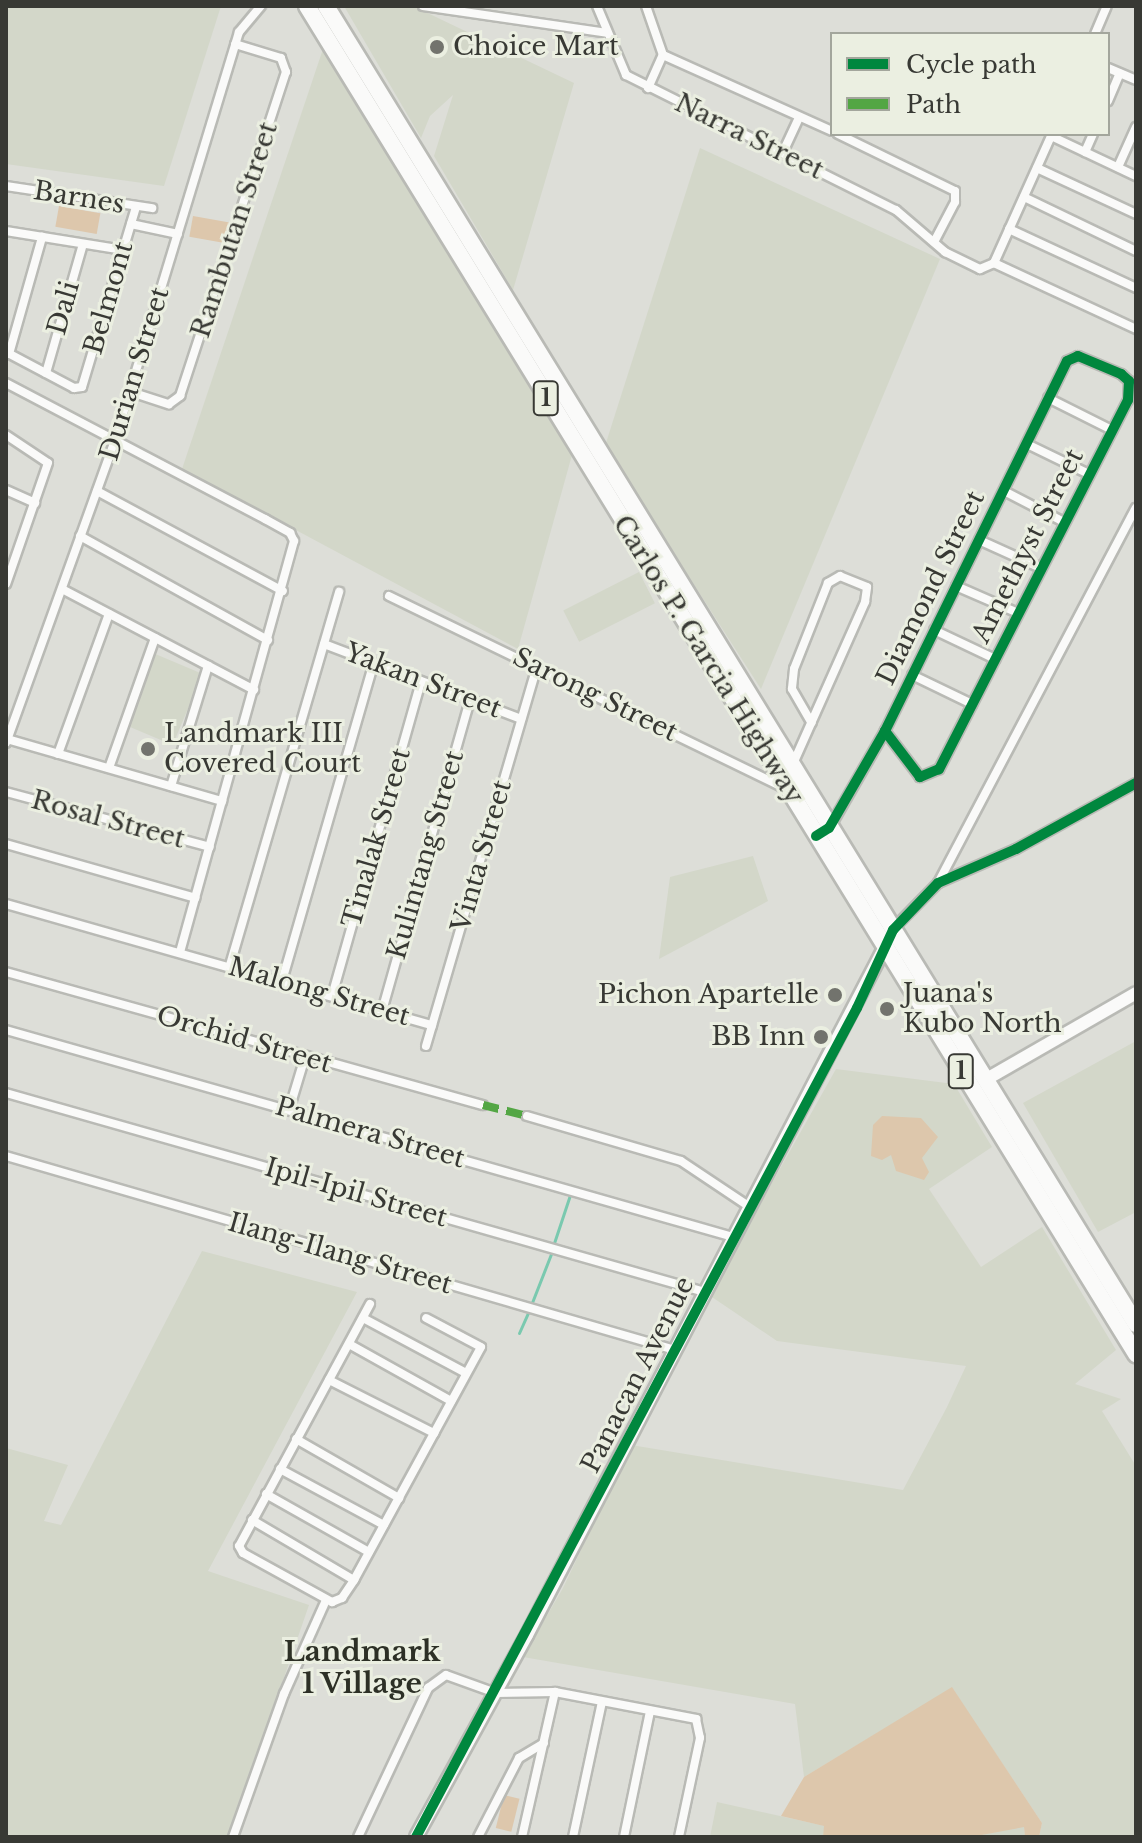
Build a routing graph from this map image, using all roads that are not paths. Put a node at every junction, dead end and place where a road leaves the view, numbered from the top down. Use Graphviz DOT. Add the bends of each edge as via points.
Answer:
graph roads {
  1 [pos="261,6"];
  2 [pos="307,6"];
  3 [pos="326,6"];
  4 [pos="423,6"];
  5 [pos="597,6"];
  6 [pos="646,6"];
  7 [pos="1107,6"];
  8 [pos="1096,32"];
  9 [pos="607,33"];
  10 [pos="235,44"];
  11 [pos="663,55"];
  12 [pos="1110,69"];
  13 [pos="1120,73"];
  14 [pos="1136,80"];
  15 [pos="648,88"];
  16 [pos="1110,96"];
  17 [pos="799,117"];
  18 [pos="1136,127"];
  19 [pos="830,130"];
  20 [pos="842,136"];
  21 [pos="1052,136"];
  22 [pos="1054,136"];
  23 [pos="1092,136"];
  24 [pos="1134,139"];
  25 [pos="783,152"];
  26 [pos="1085,152"];
  27 [pos="1118,167"];
  28 [pos="1037,168"];
  29 [pos="1136,176"];
  30 [pos="6,186"];
  31 [pos="1024,197"];
  32 [pos="136,207"];
  33 [pos="152,208"];
  34 [pos="1136,214"];
  35 [pos="131,224"];
  36 [pos="1009,229"];
  37 [pos="6,231"];
  38 [pos="178,234"];
  39 [pos="42,237"];
  40 [pos="934,242"];
  41 [pos="83,244"];
  42 [pos="123,250"];
  43 [pos="1136,251"];
  44 [pos="994,263"];
  45 [pos="1136,288"];
  46 [pos="1136,329"];
  47 [pos="8,353"];
  48 [pos="1078,356"];
  49 [pos="46,373"];
  50 [pos="6,383"];
  51 [pos="131,392"];
  52 [pos="1048,398"];
  53 [pos="1112,430"];
  54 [pos="6,435"];
  55 [pos="115,440"];
  56 [pos="1027,444"];
  57 [pos="1089,474"];
  58 [pos="6,490"];
  59 [pos="97,491"];
  60 [pos="1004,491"];
  61 [pos="35,503"];
  62 [pos="1136,508"];
  63 [pos="1064,522"];
  64 [pos="80,536"];
  65 [pos="979,540"];
  66 [pos="1041,568"];
  67 [pos="6,584"];
  68 [pos="956,586"];
  69 [pos="62,589"];
  70 [pos="283,591"];
  71 [pos="339,592"];
  72 [pos="389,596"];
  73 [pos="1018,613"];
  74 [pos="109,614"];
  75 [pos="934,630"];
  76 [pos="155,638"];
  77 [pos="268,640"];
  78 [pos="324,644"];
  79 [pos="995,659"];
  80 [pos="374,663"];
  81 [pos="208,666"];
  82 [pos="537,666"];
  83 [pos="912,675"];
  84 [pos="421,681"];
  85 [pos="254,690"];
  86 [pos="470,700"];
  87 [pos="972,704"];
  88 [pos="521,719"];
  89 [pos="812,723"];
  90 [pos="885,731"];
  91 [pos="7,741"];
  92 [pos="58,754"];
  93 [pos="109,768"];
  94 [pos="793,779"];
  95 [pos="1136,783"];
  96 [pos="171,786"];
  97 [pos="6,792"];
  98 [pos="222,801"];
  99 [pos="823,832"];
  100 [pos="6,844"];
  101 [pos="210,847"];
  102 [pos="938,883"];
  103 [pos="195,898"];
  104 [pos="6,904"];
  105 [pos="893,930"];
  106 [pos="886,949"];
  107 [pos="180,951"];
  108 [pos="230,965"];
  109 [pos="6,972"];
  110 [pos="282,981"];
  111 [pos="1136,993"];
  112 [pos="332,996"];
  113 [pos="382,1011"];
  114 [pos="935,1013"];
  115 [pos="432,1025"];
  116 [pos="6,1030"];
  117 [pos="426,1046"];
  118 [pos="305,1057"];
  119 [pos="985,1080"];
  120 [pos="6,1093"];
  121 [pos="483,1105"];
  122 [pos="289,1110"];
  123 [pos="527,1116"];
  124 [pos="1021,1153"];
  125 [pos="6,1156"];
  126 [pos="750,1207"];
  127 [pos="733,1237"];
  128 [pos="705,1292"];
  129 [pos="370,1304"];
  130 [pos="363,1318"];
  131 [pos="426,1318"];
  132 [pos="1136,1324"];
  133 [pos="349,1344"];
  134 [pos="675,1350"];
  135 [pos="1136,1354"];
  136 [pos="466,1373"];
  137 [pos="329,1380"];
  138 [pos="451,1401"];
  139 [pos="434,1433"];
  140 [pos="296,1439"];
  141 [pos="280,1469"];
  142 [pos="266,1494"];
  143 [pos="399,1498"];
  144 [pos="252,1520"];
  145 [pos="384,1525"];
  146 [pos="369,1552"];
  147 [pos="354,1580"];
  148 [pos="326,1600"];
  149 [pos="555,1692"];
  150 [pos="496,1693"];
  151 [pos="602,1702"];
  152 [pos="650,1711"];
  153 [pos="544,1743"];
  154 [pos="233,1837"];
  155 [pos="358,1837"];
  156 [pos="416,1837"];
  157 [pos="478,1837"];
  158 [pos="522,1837"];
  159 [pos="573,1837"];
  160 [pos="624,1837"];
  161 [pos="679,1837"];
  1 -- 10 [label="street, Durian Street" via="244,22"];
  2 -- 94 [label="highway, Carlos P. Garcia Highway / 1"];
  3 -- 94 [label="highway, Carlos P. Garcia Highway / 1"];
  4 -- 9 [label="street"];
  5 -- 9 [label="street, Narra Street"];
  6 -- 11 [label="street"];
  7 -- 8 [label="street"];
  9 -- 15 [label="street, Narra Street" via="620,68"];
  10 -- 38 [label="street, Durian Street"];
  10 -- 51 [label="street, Rambutan Street" via="281,58 286,72 178,401 169,404"];
  11 -- 15 [label="street"];
  11 -- 17 [label="street"];
  12 -- 13 [label="street"];
  13 -- 14 [label="street"];
  13 -- 16 [label="street"];
  15 -- 25 [label="street, Narra Street"];
  17 -- 19 [label="street"];
  17 -- 25 [label="street"];
  18 -- 24 [label="street"];
  20 -- 40 [label="street" via="956,194"];
  21 -- 28 [label="street"];
  22 -- 26 [label="street"];
  23 -- 26 [label="street"];
  24 -- 27 [label="street"];
  25 -- 40 [label="street, Narra Street" via="896,210"];
  26 -- 27 [label="street"];
  27 -- 29 [label="street"];
  28 -- 31 [label="street"];
  28 -- 34 [label="street"];
  30 -- 32 [label="street, Barnes"];
  31 -- 36 [label="street"];
  31 -- 43 [label="street"];
  32 -- 33 [label="street, Barnes"];
  32 -- 35 [label="street, Belmont"];
  35 -- 38 [label="street"];
  35 -- 42 [label="street, Belmont"];
  36 -- 44 [label="street"];
  36 -- 45 [label="street"];
  37 -- 39 [label="street"];
  38 -- 51 [label="street, Durian Street"];
  39 -- 41 [label="street"];
  39 -- 47 [label="street"];
  40 -- 44 [label="street, Narra Street" via="980,269"];
  41 -- 42 [label="street"];
  41 -- 49 [label="street, Dali"];
  42 -- 49 [label="street, Belmont" via="80,388"];
  44 -- 46 [label="street"];
  47 -- 49 [label="street"];
  48 -- 52 [label="street, Diamond Street" via="1067,361"];
  48 -- 53 [label="street, Amethyst Street" via="1129,381 1128,400"];
  50 -- 55 [label="street"];
  51 -- 55 [label="street, Durian Street"];
  52 -- 53 [label="street"];
  52 -- 56 [label="street, Diamond Street"];
  53 -- 57 [label="street, Amethyst Street"];
  54 -- 61 [label="street" via="47,460"];
  55 -- 59 [label="street, Durian Street"];
  55 -- 70 [label="street" via="290,533 294,547"];
  56 -- 57 [label="street"];
  56 -- 60 [label="street, Diamond Street"];
  57 -- 63 [label="street, Amethyst Street"];
  58 -- 61 [label="street"];
  59 -- 64 [label="street, Durian Street"];
  59 -- 70 [label="street"];
  60 -- 63 [label="street"];
  60 -- 65 [label="street, Diamond Street"];
  61 -- 67 [label="street"];
  62 -- 102 [label="street"];
  63 -- 66 [label="street, Amethyst Street"];
  64 -- 69 [label="street, Durian Street"];
  64 -- 77 [label="street"];
  65 -- 66 [label="street"];
  65 -- 68 [label="street, Diamond Street"];
  66 -- 73 [label="street, Amethyst Street"];
  68 -- 73 [label="street"];
  68 -- 75 [label="street, Diamond Street"];
  69 -- 74 [label="street"];
  69 -- 91 [label="street, Durian Street"];
  70 -- 77 [label="street"];
  71 -- 78 [label="street"];
  72 -- 82 [label="street, Sarong Street"];
  73 -- 79 [label="street, Amethyst Street"];
  74 -- 76 [label="street"];
  74 -- 92 [label="street"];
  75 -- 79 [label="street"];
  75 -- 83 [label="street, Diamond Street"];
  76 -- 81 [label="street"];
  76 -- 93 [label="street"];
  77 -- 85 [label="street"];
  78 -- 80 [label="street, Yakan Street"];
  78 -- 108 [label="street"];
  79 -- 87 [label="street, Amethyst Street"];
  80 -- 84 [label="street, Yakan Street"];
  80 -- 110 [label="street"];
  81 -- 85 [label="street"];
  81 -- 96 [label="street"];
  82 -- 88 [label="street, Vinta Street"];
  82 -- 94 [label="street, Sarong Street"];
  83 -- 87 [label="street"];
  83 -- 90 [label="street, Diamond Street"];
  84 -- 86 [label="street, Yakan Street"];
  84 -- 112 [label="street, Tinalak Street"];
  85 -- 98 [label="street"];
  86 -- 88 [label="street, Yakan Street"];
  86 -- 113 [label="street, Kulintang Street"];
  87 -- 90 [label="street, Amethyst Street" via="939,769 929,777 913,772"];
  88 -- 115 [label="street, Vinta Street"];
  89 -- 89 [label="street" via="867,596 867,587 840,576 828,583 794,669 792,689"];
  89 -- 94 [label="street"];
  90 -- 99 [label="street, Diamond Street"];
  91 -- 92 [label="street"];
  92 -- 93 [label="street"];
  93 -- 96 [label="street"];
  94 -- 99 [label="highway, Carlos P. Garcia Highway / 1"];
  95 -- 102 [label="street" via="1016,849"];
  96 -- 98 [label="street"];
  97 -- 101 [label="street, Rosal Street"];
  98 -- 101 [label="street"];
  99 -- 105 [label="highway, Carlos P. Garcia Highway / 1"];
  99 -- 106 [label="highway, Carlos P. Garcia Highway / 1"];
  100 -- 103 [label="street"];
  101 -- 103 [label="street"];
  102 -- 105 [label="street"];
  103 -- 107 [label="street"];
  104 -- 107 [label="street, Malong Street"];
  105 -- 106 [label="street, Panacan Avenue"];
  105 -- 114 [label="highway, Carlos P. Garcia Highway / 1"];
  106 -- 114 [label="highway, Carlos P. Garcia Highway / 1"];
  106 -- 126 [label="street, Panacan Avenue"];
  107 -- 108 [label="street, Malong Street"];
  108 -- 110 [label="street, Malong Street"];
  109 -- 118 [label="street, Orchid Street"];
  110 -- 112 [label="street, Malong Street"];
  111 -- 119 [label="street"];
  112 -- 113 [label="street, Malong Street"];
  113 -- 115 [label="street, Malong Street"];
  114 -- 119 [label="highway, Carlos P. Garcia Highway / 1"];
  114 -- 124 [label="highway, Carlos P. Garcia Highway / 1"];
  115 -- 117 [label="street, Vinta Street"];
  116 -- 122 [label="street, Palmera Street"];
  118 -- 121 [label="street, Orchid Street"];
  118 -- 122 [label="street"];
  119 -- 124 [label="highway, Carlos P. Garcia Highway / 1"];
  120 -- 128 [label="street, Ipil-Ipil Street"];
  122 -- 127 [label="street, Palmera Street"];
  123 -- 126 [label="street" via="681,1161"];
  124 -- 132 [label="highway, Carlos P. Garcia Highway / 1"];
  124 -- 135 [label="highway, Carlos P. Garcia Highway / 1"];
  125 -- 134 [label="street, Ilang-Ilang Street"];
  126 -- 127 [label="street, Panacan Avenue"];
  127 -- 128 [label="street, Panacan Avenue"];
  128 -- 134 [label="street, Panacan Avenue"];
  129 -- 130 [label="street"];
  130 -- 133 [label="street"];
  130 -- 136 [label="street"];
  131 -- 136 [label="street" via="481,1347"];
  133 -- 137 [label="street"];
  133 -- 138 [label="street"];
  134 -- 150 [label="street, Panacan Avenue"];
  136 -- 138 [label="street"];
  137 -- 139 [label="street"];
  137 -- 140 [label="street"];
  138 -- 139 [label="street"];
  139 -- 143 [label="street"];
  140 -- 141 [label="street"];
  140 -- 143 [label="street"];
  141 -- 142 [label="street"];
  141 -- 145 [label="street"];
  142 -- 144 [label="street"];
  142 -- 146 [label="street"];
  143 -- 145 [label="street"];
  144 -- 147 [label="street"];
  144 -- 148 [label="street" via="240,1550"];
  145 -- 146 [label="street"];
  146 -- 147 [label="street"];
  147 -- 148 [label="street" via="338,1601"];
  148 -- 154 [label="street" via="284,1694"];
  149 -- 150 [label="street"];
  149 -- 151 [label="street"];
  149 -- 153 [label="street"];
  150 -- 155 [label="street" via="446,1675 433,1680"];
  150 -- 156 [label="street, Panacan Avenue"];
  151 -- 152 [label="street"];
  151 -- 159 [label="street"];
  152 -- 160 [label="street"];
  152 -- 161 [label="street" via="699,1723"];
  153 -- 157 [label="street" via="519,1758"];
  153 -- 158 [label="street"];
}
